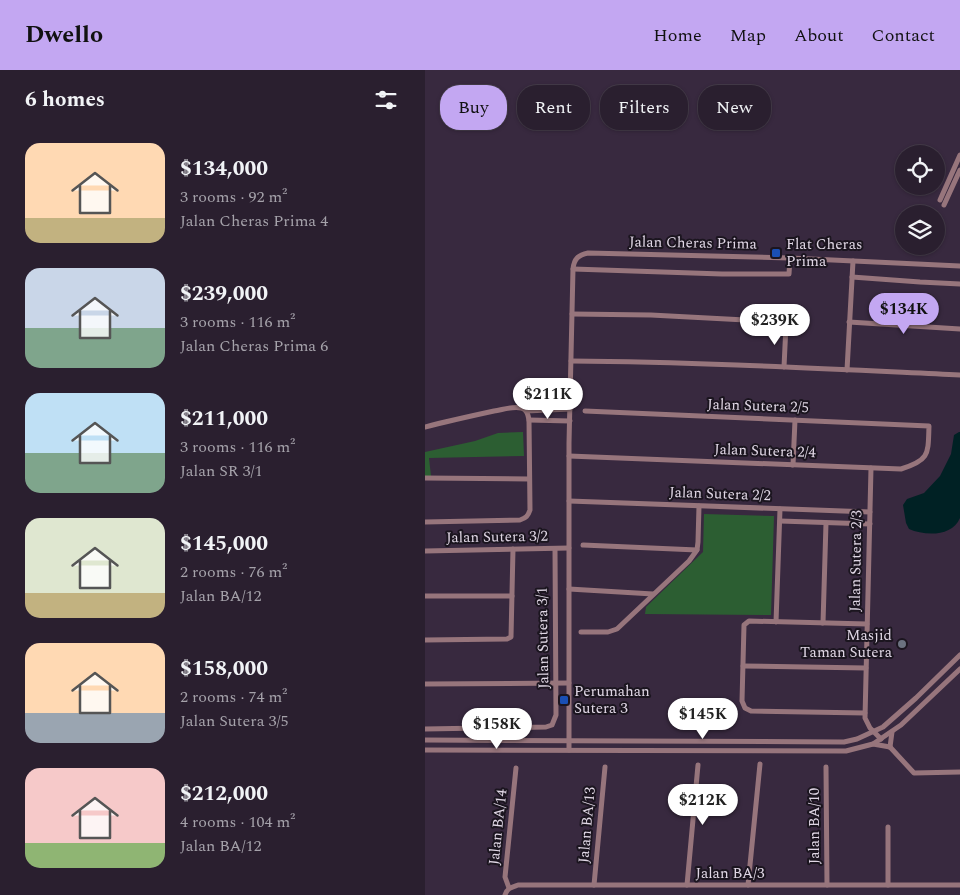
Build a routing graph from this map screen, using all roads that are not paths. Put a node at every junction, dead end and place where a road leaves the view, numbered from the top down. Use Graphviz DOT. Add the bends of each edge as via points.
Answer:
graph roads {
  1 [pos="960,156"];
  2 [pos="960,170"];
  3 [pos="940,200"];
  4 [pos="944,205"];
  5 [pos="790,258"];
  6 [pos="853,261"];
  7 [pos="960,266"];
  8 [pos="573,269"];
  9 [pos="852,277"];
  10 [pos="960,284"];
  11 [pos="572,314"];
  12 [pos="849,322"];
  13 [pos="960,328"];
  14 [pos="571,361"];
  15 [pos="784,367"];
  16 [pos="847,370"];
  17 [pos="960,375"];
  18 [pos="570,409"];
  19 [pos="526,411"];
  20 [pos="585,411"];
  21 [pos="529,420"];
  22 [pos="795,420"];
  23 [pos="570,421"];
  24 [pos="929,426"];
  25 [pos="425,427"];
  26 [pos="569,456"];
  27 [pos="793,465"];
  28 [pos="871,468"];
  29 [pos="425,478"];
  30 [pos="529,479"];
  31 [pos="569,501"];
  32 [pos="699,506"];
  33 [pos="780,509"];
  34 [pos="870,512"];
  35 [pos="780,521"];
  36 [pos="425,522"];
  37 [pos="826,523"];
  38 [pos="869,524"];
  39 [pos="583,545"];
  40 [pos="555,548"];
  41 [pos="569,548"];
  42 [pos="513,549"];
  43 [pos="697,550"];
  44 [pos="425,551"];
  45 [pos="569,589"];
  46 [pos="653,594"];
  47 [pos="425,596"];
  48 [pos="512,596"];
  49 [pos="776,622"];
  50 [pos="823,623"];
  51 [pos="867,624"];
  52 [pos="581,632"];
  53 [pos="425,640"];
  54 [pos="960,655"];
  55 [pos="743,666"];
  56 [pos="866,668"];
  57 [pos="960,669"];
  58 [pos="556,683"];
  59 [pos="569,683"];
  60 [pos="425,684"];
  61 [pos="865,713"];
  62 [pos="425,729"];
  63 [pos="874,732"];
  64 [pos="892,732"];
  65 [pos="881,739"];
  66 [pos="425,740"];
  67 [pos="569,740"];
  68 [pos="873,744"];
  69 [pos="890,747"];
  70 [pos="425,750"];
  71 [pos="569,750"];
  72 [pos="760,764"];
  73 [pos="698,765"];
  74 [pos="605,767"];
  75 [pos="826,767"];
  76 [pos="516,768"];
  77 [pos="960,772"];
  78 [pos="888,827"];
  79 [pos="594,885"];
  80 [pos="687,885"];
  81 [pos="748,885"];
  82 [pos="827,885"];
  83 [pos="888,885"];
  84 [pos="960,885"];
  85 [pos="509,888"];
  86 [pos="505,895"];
  1 -- 3 [label="street"];
  2 -- 4 [label="street"];
  5 -- 6 [label="street, Jalan Cheras Prima"];
  5 -- 8 [label="street, Jalan Cheras Prima" via="588,253 577,258"];
  5 -- 8 [label="street" via="789,274"];
  6 -- 7 [label="street, Jalan Cheras Prima"];
  6 -- 9 [label="street"];
  8 -- 11 [label="street"];
  9 -- 10 [label="street"];
  9 -- 12 [label="street"];
  11 -- 14 [label="street"];
  11 -- 15 [label="street" via="782,322 785,323"];
  12 -- 13 [label="street"];
  12 -- 16 [label="street"];
  14 -- 15 [label="street"];
  14 -- 18 [label="street"];
  15 -- 16 [label="street"];
  16 -- 17 [label="street"];
  18 -- 19 [label="street"];
  18 -- 23 [label="street"];
  19 -- 21 [label="street"];
  19 -- 25 [label="street" via="515,408"];
  20 -- 22 [label="street, Jalan Sutera 2/5"];
  21 -- 23 [label="street"];
  21 -- 30 [label="street"];
  22 -- 24 [label="street, Jalan Sutera 2/5"];
  22 -- 27 [label="street"];
  23 -- 26 [label="street"];
  24 -- 28 [label="street, Jalan Sutera 2/4" via="928,447 921,461 901,469"];
  26 -- 27 [label="street, Jalan Sutera 2/4"];
  26 -- 31 [label="street"];
  27 -- 28 [label="street, Jalan Sutera 2/4"];
  28 -- 34 [label="street, Jalan Sutera 2/3"];
  29 -- 30 [label="street"];
  30 -- 36 [label="street" via="530,510 525,519"];
  31 -- 32 [label="street, Jalan Sutera 2/2"];
  31 -- 41 [label="street"];
  32 -- 33 [label="street, Jalan Sutera 2/2"];
  32 -- 43 [label="street"];
  33 -- 34 [label="street, Jalan Sutera 2/2"];
  33 -- 35 [label="street"];
  34 -- 38 [label="street, Jalan Sutera 2/3"];
  35 -- 37 [label="street"];
  35 -- 49 [label="street"];
  37 -- 38 [label="street"];
  37 -- 50 [label="street"];
  38 -- 51 [label="street, Jalan Sutera 2/3"];
  39 -- 43 [label="street"];
  40 -- 41 [label="street, Jalan Sutera 3/2"];
  40 -- 42 [label="street, Jalan Sutera 3/2"];
  40 -- 58 [label="street, Jalan Sutera 3/1"];
  41 -- 45 [label="street"];
  42 -- 44 [label="street, Jalan Sutera 3/2"];
  42 -- 48 [label="street"];
  43 -- 46 [label="street"];
  45 -- 46 [label="street"];
  45 -- 59 [label="street"];
  46 -- 52 [label="street" via="613,632"];
  47 -- 48 [label="street"];
  48 -- 53 [label="street" via="511,637"];
  49 -- 50 [label="street"];
  49 -- 55 [label="street" via="749,621 744,625"];
  50 -- 51 [label="street"];
  51 -- 56 [label="street, Jalan Sutera 2/3"];
  54 -- 63 [label="street" via="916,698"];
  55 -- 56 [label="street"];
  55 -- 61 [label="street" via="742,701 751,711"];
  56 -- 61 [label="street, Jalan Sutera 2/3"];
  57 -- 64 [label="street"];
  58 -- 59 [label="street"];
  58 -- 60 [label="street"];
  58 -- 62 [label="street, Jalan Sutera 3/1" via="556,715 552,726"];
  59 -- 67 [label="street"];
  61 -- 63 [label="street, Jalan Sutera 2/3"];
  63 -- 65 [label="street, Jalan Sutera 2/3"];
  63 -- 67 [label="street" via="844,742"];
  64 -- 65 [label="street"];
  64 -- 69 [label="street"];
  65 -- 68 [label="street"];
  66 -- 67 [label="street"];
  67 -- 71 [label="street"];
  68 -- 69 [label="street"];
  68 -- 71 [label="street" via="847,751 824,752"];
  69 -- 77 [label="street" via="914,773"];
  70 -- 71 [label="street"];
  72 -- 81 [label="street"];
  73 -- 80 [label="street"];
  74 -- 79 [label="street, Jalan BA/13"];
  75 -- 82 [label="street, Jalan BA/10"];
  76 -- 85 [label="street, Jalan BA/14" via="505,877"];
  78 -- 83 [label="street"];
  79 -- 80 [label="street, Jalan BA/3"];
  79 -- 85 [label="street, Jalan BA/3" via="518,885"];
  80 -- 81 [label="street, Jalan BA/3"];
  81 -- 82 [label="street, Jalan BA/3"];
  82 -- 83 [label="street, Jalan BA/3"];
  83 -- 84 [label="street, Jalan BA/3"];
  85 -- 86 [label="street"];
}
